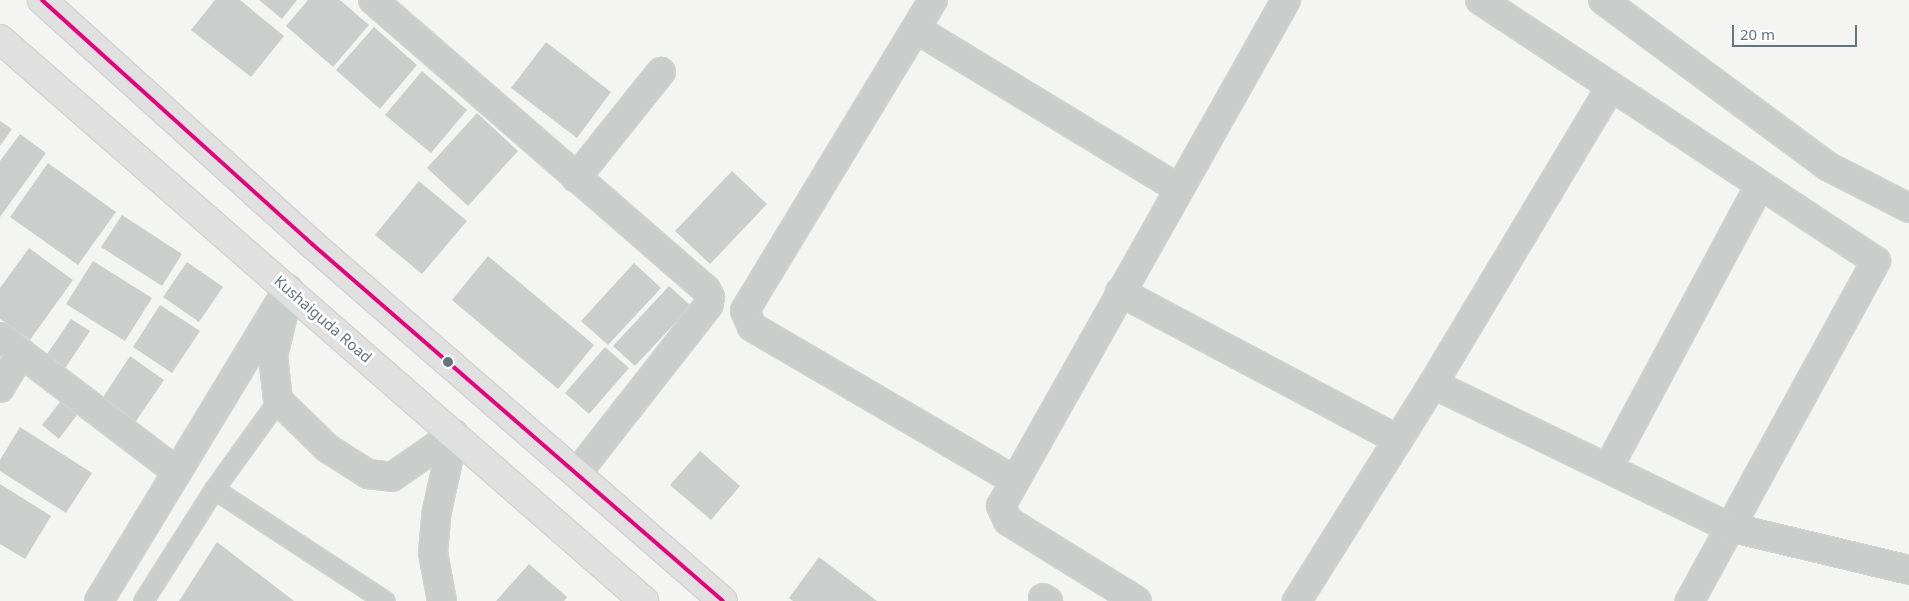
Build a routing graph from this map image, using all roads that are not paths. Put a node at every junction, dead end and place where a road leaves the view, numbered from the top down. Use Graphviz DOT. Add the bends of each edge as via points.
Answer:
graph roads {
  1 [pos="42,0"];
  2 [pos="373,0"];
  3 [pos="933,0"];
  4 [pos="1286,0"];
  5 [pos="1480,0"];
  6 [pos="1603,0"];
  7 [pos="916,28"];
  8 [pos="0,39"];
  9 [pos="661,72"];
  10 [pos="1611,87"];
  11 [pos="576,178"];
  12 [pos="1760,185"];
  13 [pos="1179,189"];
  14 [pos="1909,208"];
  15 [pos="288,289"];
  16 [pos="1120,292"];
  17 [pos="0,337"];
  18 [pos="21,354"];
  19 [pos="1433,384"];
  20 [pos="0,388"];
  21 [pos="278,400"];
  22 [pos="454,434"];
  23 [pos="1398,440"];
  24 [pos="1608,468"];
  25 [pos="177,472"];
  26 [pos="578,472"];
  27 [pos="1014,480"];
  28 [pos="214,489"];
  29 [pos="1729,527"];
  30 [pos="1909,570"];
  31 [pos="99,601"];
  32 [pos="143,601"];
  33 [pos="385,601"];
  34 [pos="442,601"];
  35 [pos="644,601"];
  36 [pos="723,601"];
  37 [pos="1137,601"];
  38 [pos="1297,601"];
  39 [pos="1690,601"];
  1 -- 26 [label="main road" via="312,244"];
  2 -- 11 [label="street"];
  3 -- 7 [label="street"];
  4 -- 13 [label="street"];
  5 -- 10 [label="street"];
  6 -- 14 [label="street" via="1827,166"];
  7 -- 13 [label="street"];
  7 -- 27 [label="street" via="746,311 752,327"];
  8 -- 15 [label="main road, Kushaiguda Road"];
  9 -- 11 [label="street"];
  10 -- 12 [label="street"];
  10 -- 19 [label="street"];
  11 -- 26 [label="street" via="710,296 708,306"];
  12 -- 24 [label="street"];
  12 -- 29 [label="street" via="1876,261"];
  13 -- 16 [label="street"];
  15 -- 21 [label="street" via="274,356"];
  15 -- 22 [label="main road, Kushaiguda Road"];
  15 -- 25 [label="street"];
  16 -- 23 [label="street"];
  16 -- 27 [label="street"];
  17 -- 18 [label="street"];
  18 -- 20 [label="street"];
  18 -- 25 [label="street"];
  19 -- 23 [label="street"];
  19 -- 24 [label="street"];
  21 -- 22 [label="street" via="327,448 368,474 392,477"];
  21 -- 28 [label="lane"];
  22 -- 34 [label="street" via="436,514 433,553"];
  22 -- 35 [label="main road, Kushaiguda Road"];
  23 -- 38 [label="street"];
  24 -- 29 [label="street"];
  25 -- 31 [label="street"];
  26 -- 36 [label="main road"];
  27 -- 37 [label="street" via="1001,506 1008,521"];
  28 -- 32 [label="lane"];
  28 -- 33 [label="lane"];
  29 -- 30 [label="street"];
  29 -- 39 [label="street"];
}
